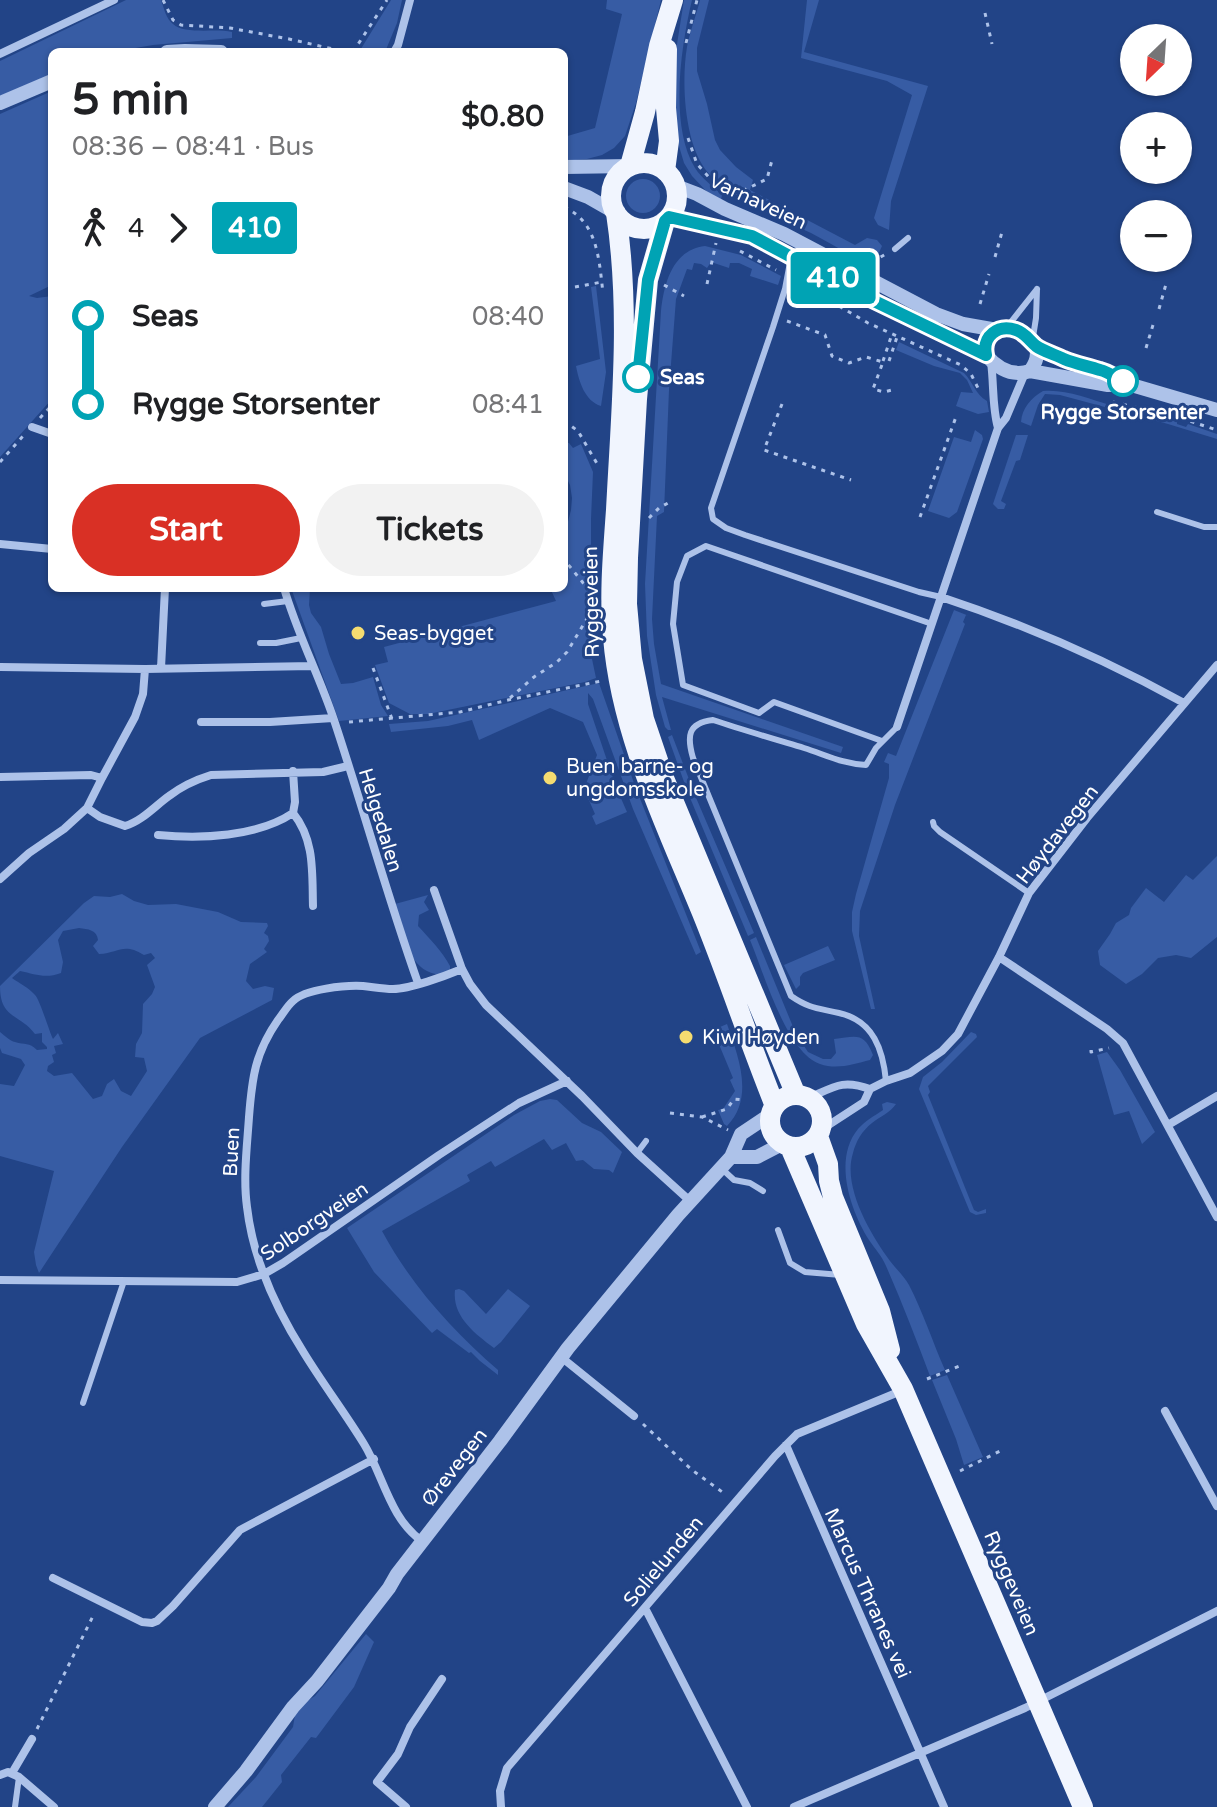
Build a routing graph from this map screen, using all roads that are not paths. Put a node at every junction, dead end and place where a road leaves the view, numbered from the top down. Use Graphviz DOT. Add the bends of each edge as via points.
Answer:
graph roads {
  1 [pos="114,0"];
  2 [pos="410,0"];
  3 [pos="673,0"];
  4 [pos="665,33"];
  5 [pos="397,48"];
  6 [pos="0,54"];
  7 [pos="48,83"];
  8 [pos="0,103"];
  9 [pos="630,166"];
  10 [pos="568,167"];
  11 [pos="670,178"];
  12 [pos="568,190"];
  13 [pos="616,213"];
  14 [pos="667,219"];
  15 [pos="908,238"];
  16 [pos="895,249"];
  17 [pos="791,257"];
  18 [pos="1002,329"];
  19 [pos="1034,344"];
  20 [pos="988,358"];
  21 [pos="1028,372"];
  22 [pos="1128,384"];
  23 [pos="1217,410"];
  24 [pos="32,427"];
  25 [pos="998,428"];
  26 [pos="48,433"];
  27 [pos="1157,512"];
  28 [pos="1217,527"];
  29 [pos="0,544"];
  30 [pos="48,549"];
  31 [pos="165,592"];
  32 [pos="285,592"];
  33 [pos="941,597"];
  34 [pos="288,601"];
  35 [pos="264,604"];
  36 [pos="932,624"];
  37 [pos="301,638"];
  38 [pos="260,643"];
  39 [pos="1217,665"];
  40 [pos="313,666"];
  41 [pos="0,667"];
  42 [pos="161,668"];
  43 [pos="145,669"];
  44 [pos="1184,703"];
  45 [pos="334,720"];
  46 [pos="201,722"];
  47 [pos="897,727"];
  48 [pos="882,741"];
  49 [pos="348,766"];
  50 [pos="293,771"];
  51 [pos="0,777"];
  52 [pos="102,778"];
  53 [pos="87,808"];
  54 [pos="293,813"];
  55 [pos="933,822"];
  56 [pos="158,835"];
  57 [pos="0,879"];
  58 [pos="434,890"];
  59 [pos="1029,893"];
  60 [pos="313,906"];
  61 [pos="999,957"];
  62 [pos="462,969"];
  63 [pos="418,983"];
  64 [pos="567,1081"];
  65 [pos="886,1081"];
  66 [pos="870,1089"];
  67 [pos="802,1096"];
  68 [pos="1217,1096"];
  69 [pos="773,1110"];
  70 [pos="1168,1125"];
  71 [pos="820,1133"];
  72 [pos="646,1141"];
  73 [pos="786,1145"];
  74 [pos="637,1153"];
  75 [pos="726,1163"];
  76 [pos="763,1191"];
  77 [pos="690,1201"];
  78 [pos="1217,1217"];
  79 [pos="778,1230"];
  80 [pos="264,1274"];
  81 [pos="844,1276"];
  82 [pos="0,1280"];
  83 [pos="124,1281"];
  84 [pos="561,1357"];
  85 [pos="900,1383"];
  86 [pos="83,1403"];
  87 [pos="1165,1411"];
  88 [pos="634,1416"];
  89 [pos="786,1445"];
  90 [pos="374,1459"];
  91 [pos="1217,1506"];
  92 [pos="422,1541"];
  93 [pos="53,1578"];
  94 [pos="645,1608"];
  95 [pos="1217,1611"];
  96 [pos="442,1679"];
  97 [pos="1037,1702"];
  98 [pos="32,1739"];
  99 [pos="921,1754"];
  100 [pos="0,1775"];
  101 [pos="16,1775"];
  102 [pos="15,1807"];
  103 [pos="54,1807"];
  104 [pos="215,1807"];
  105 [pos="406,1807"];
  106 [pos="501,1807"];
  107 [pos="747,1807"];
  108 [pos="794,1807"];
  109 [pos="944,1807"];
  110 [pos="1083,1807"];
  1 -- 6 [label="street"];
  2 -- 5 [label="street"];
  3 -- 4 [label="main road"];
  4 -- 9 [label="main road"];
  4 -- 11 [label="main road"];
  7 -- 8 [label="street"];
  9 -- 10 [label="street"];
  9 -- 11 [label="main road" via="649,163"];
  9 -- 13 [label="main road" via="611,192"];
  11 -- 14 [label="main road" via="676,203"];
  11 -- 18 [label="street, Varnaveien" via="936,314"];
  12 -- 13 [label="street"];
  13 -- 14 [label="main road" via="644,229"];
  13 -- 69 [label="main road, Ryggeveien" via="624,279 612,584 616,671 639,758 710,931"];
  14 -- 17 [label="street, Varnaveien" via="752,236"];
  14 -- 67 [label="main road, Ryggeveien" via="648,280 638,387 628,558 632,659 664,778"];
  15 -- 16 [label="lane"];
  17 -- 20 [label="street, Varnaveien"];
  17 -- 33 [label="lane" via="773,327 711,508 713,519 745,535"];
  18 -- 19 [label="street, Varnaveien" via="1018,330"];
  18 -- 19 [label="lane" via="1037,289"];
  18 -- 20 [label="street" via="989,335"];
  19 -- 21 [label="street" via="1038,357"];
  19 -- 22 [label="street, Varnaveien"];
  20 -- 21 [label="street, Varnaveien" via="1005,371"];
  20 -- 25 [label="street"];
  21 -- 22 [label="street, Varnaveien"];
  21 -- 25 [label="street"];
  22 -- 23 [label="street, Varnaveien"];
  24 -- 26 [label="street"];
  25 -- 33 [label="street"];
  27 -- 28 [label="lane"];
  29 -- 30 [label="street"];
  31 -- 42 [label="street"];
  32 -- 34 [label="street, Helgedalen"];
  33 -- 36 [label="street"];
  33 -- 44 [label="street" via="1057,640"];
  34 -- 35 [label="lane"];
  34 -- 37 [label="street, Helgedalen"];
  36 -- 47 [label="street"];
  36 -- 48 [label="lane" via="706,546 687,556 677,582 673,624 683,685 759,713 774,702"];
  37 -- 38 [label="lane"];
  37 -- 40 [label="street, Helgedalen"];
  39 -- 44 [label="street, Høydavegen"];
  40 -- 42 [label="street"];
  40 -- 45 [label="street, Helgedalen"];
  41 -- 43 [label="street"];
  42 -- 43 [label="street"];
  43 -- 52 [label="street" via="135,717"];
  44 -- 59 [label="street, Høydavegen"];
  45 -- 46 [label="street"];
  45 -- 49 [label="street, Helgedalen"];
  47 -- 48 [label="lane"];
  48 -- 65 [label="lane" via="866,765 713,720 701,721 691,730 689,743 791,996 806,1006 842,1013 874,1035"];
  49 -- 50 [label="street"];
  49 -- 63 [label="street, Helgedalen"];
  50 -- 53 [label="street" via="193,780 125,826"];
  50 -- 54 [label="street"];
  51 -- 52 [label="street"];
  52 -- 53 [label="street"];
  53 -- 57 [label="street"];
  54 -- 56 [label="street" via="230,835"];
  54 -- 60 [label="street" via="311,848"];
  55 -- 59 [label="lane"];
  58 -- 62 [label="street"];
  59 -- 61 [label="street, Høydavegen"];
  61 -- 65 [label="street, Høydavegen" via="958,1034 910,1073"];
  61 -- 70 [label="street" via="1123,1043"];
  62 -- 63 [label="street, Buen"];
  62 -- 64 [label="street" via="486,1005 562,1069"];
  63 -- 80 [label="street, Buen" via="391,989 336,988 301,996 267,1036 252,1084 245,1182 250,1229"];
  64 -- 74 [label="street" via="585,1092"];
  64 -- 80 [label="street, Solborgveien" via="519,1103"];
  65 -- 66 [label="street, Høydavegen"];
  66 -- 67 [label="street, Høydavegen" via="852,1083"];
  66 -- 71 [label="street, Høydavegen" via="864,1102"];
  67 -- 69 [label="main road" via="788,1096"];
  67 -- 71 [label="main road" via="821,1111"];
  68 -- 70 [label="street"];
  69 -- 73 [label="main road" via="771,1130"];
  69 -- 75 [label="street, Ørevegen" via="741,1134"];
  70 -- 78 [label="street"];
  71 -- 73 [label="main road" via="806,1146"];
  71 -- 85 [label="main road, Ryggeveien" via="831,1189 880,1311"];
  72 -- 74 [label="lane"];
  73 -- 75 [label="street"];
  73 -- 81 [label="main road, Ryggeveien"];
  74 -- 77 [label="street"];
  75 -- 76 [label="lane" via="734,1180"];
  75 -- 77 [label="street, Ørevegen"];
  77 -- 84 [label="street, Ørevegen"];
  79 -- 81 [label="lane" via="790,1263 805,1272"];
  80 -- 83 [label="street, Solborgveien" via="237,1282"];
  80 -- 90 [label="street, Buen" via="303,1352"];
  81 -- 85 [label="main road, Ryggeveien"];
  82 -- 83 [label="street, Solborgveien"];
  83 -- 86 [label="lane"];
  84 -- 88 [label="street"];
  84 -- 92 [label="street, Ørevegen"];
  85 -- 89 [label="street, Solielunden" via="882,1400 797,1434"];
  85 -- 97 [label="main road, Ryggeveien"];
  87 -- 91 [label="street"];
  89 -- 94 [label="street, Solielunden"];
  89 -- 99 [label="street, Marcus Thranes vei"];
  90 -- 92 [label="street, Buen" via="398,1514"];
  90 -- 93 [label="street" via="240,1530 152,1623"];
  92 -- 104 [label="street, Ørevegen"];
  94 -- 106 [label="street, Solielunden" via="507,1768"];
  94 -- 107 [label="street"];
  95 -- 97 [label="street"];
  96 -- 105 [label="street" via="377,1782"];
  97 -- 99 [label="street"];
  97 -- 110 [label="main road, Ryggeveien"];
  98 -- 101 [label="street"];
  99 -- 108 [label="street"];
  99 -- 109 [label="street, Marcus Thranes vei"];
  100 -- 101 [label="street"];
  101 -- 102 [label="lane"];
  101 -- 103 [label="street"];
}
